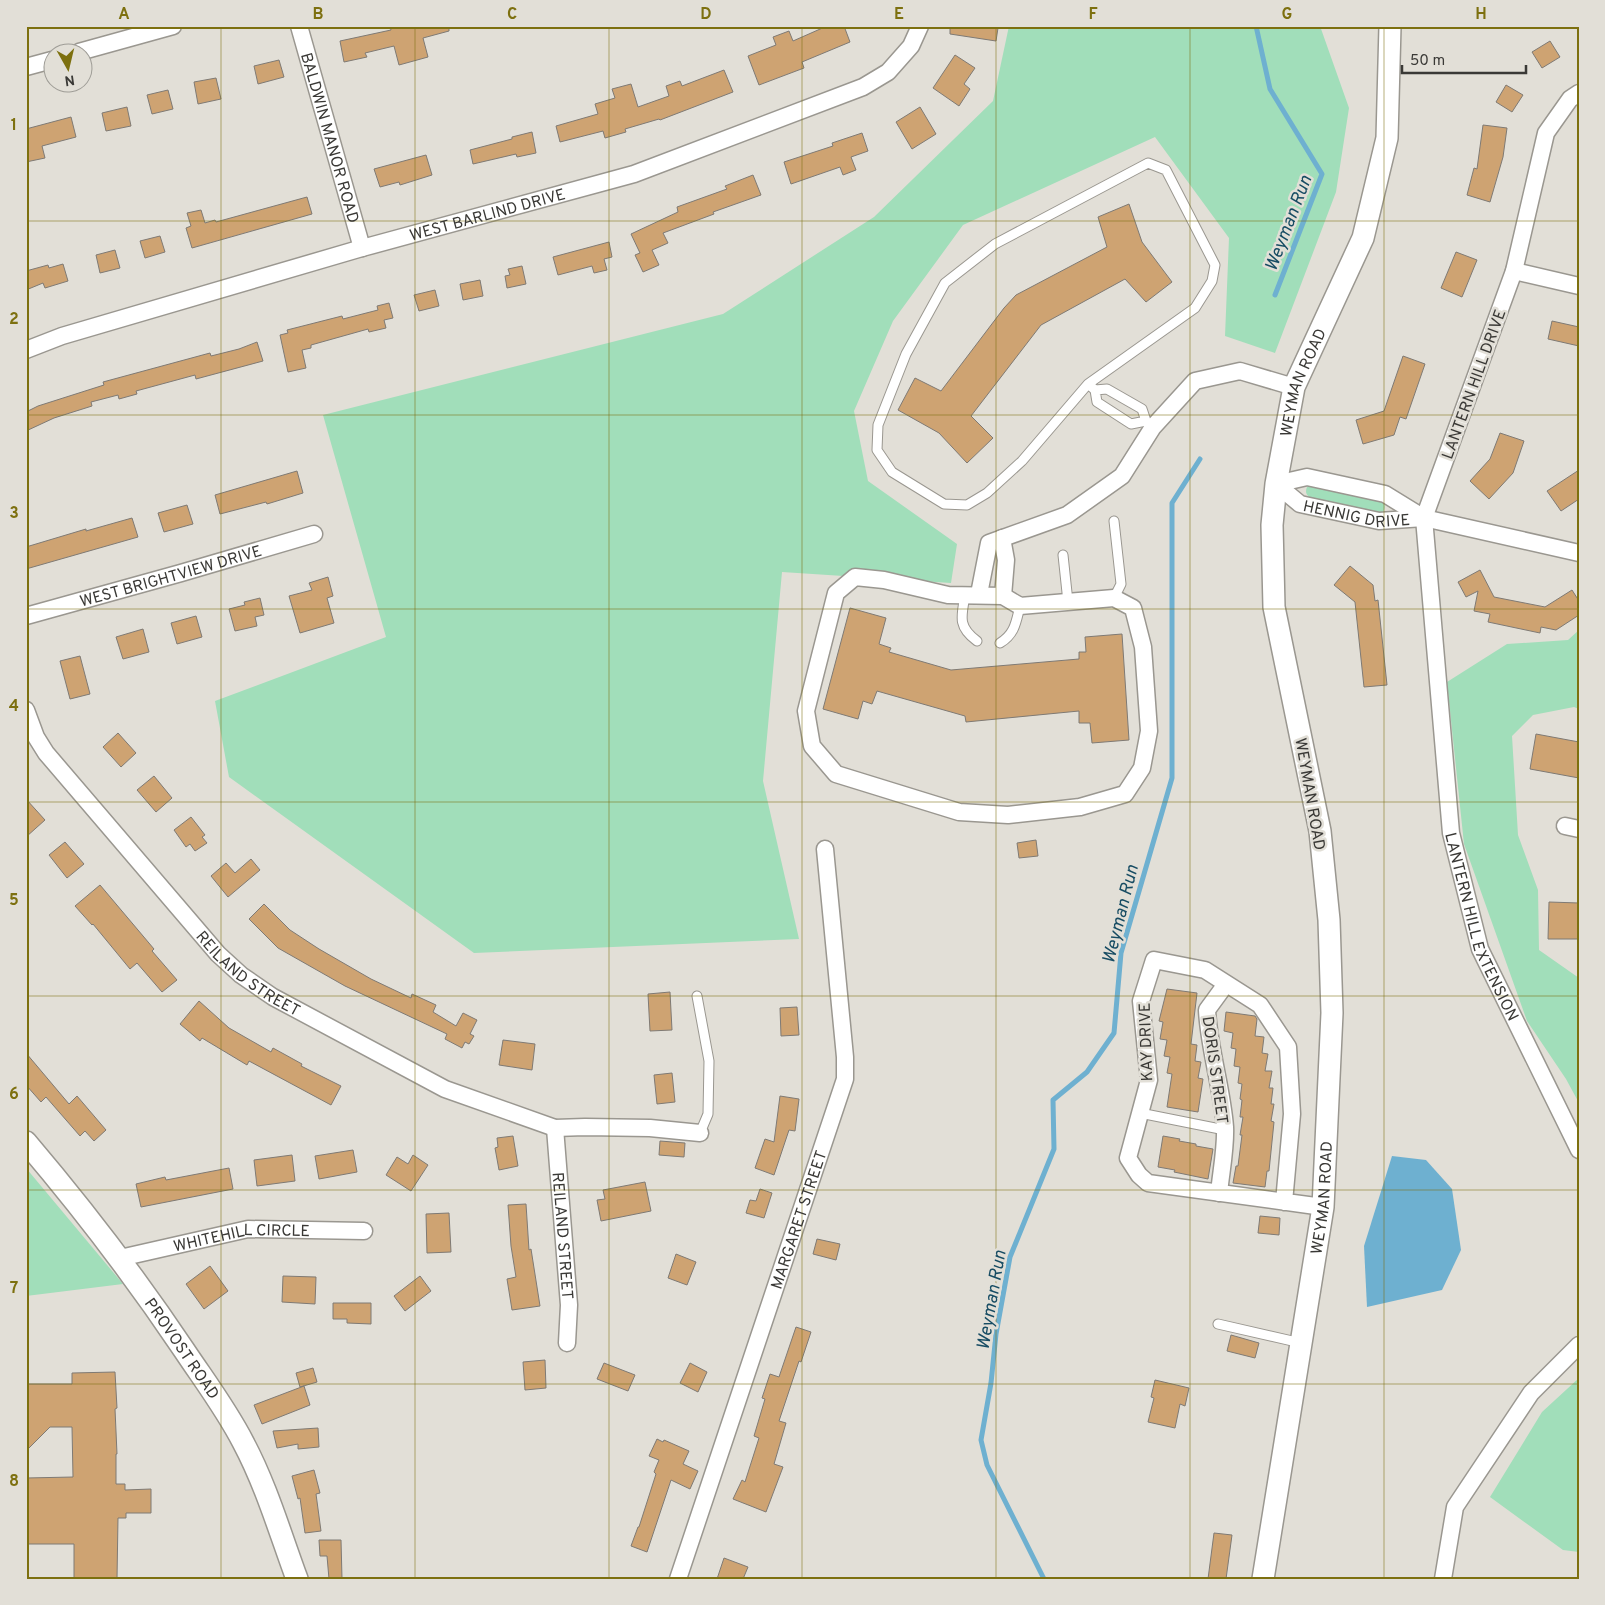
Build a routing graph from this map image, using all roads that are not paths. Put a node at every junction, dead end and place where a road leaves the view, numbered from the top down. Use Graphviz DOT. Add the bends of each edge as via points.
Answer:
graph roads {
  1 [pos="174,26"];
  2 [pos="299,26"];
  3 [pos="920,26"];
  4 [pos="1390,26"];
  5 [pos="92,48"];
  6 [pos="42,63"];
  7 [pos="26,67"];
  8 [pos="1579,93"];
  9 [pos="362,248"];
  10 [pos="1514,271"];
  11 [pos="1579,286"];
  12 [pos="26,350"];
  13 [pos="1088,384"];
  14 [pos="1294,387"];
  15 [pos="1095,390"];
  16 [pos="1149,424"];
  17 [pos="1276,484"];
  18 [pos="1424,518"];
  19 [pos="1114,522"];
  20 [pos="314,534"];
  21 [pos="1002,538"];
  22 [pos="1579,553"];
  23 [pos="1063,555"];
  24 [pos="972,595"];
  25 [pos="1003,596"];
  26 [pos="1114,598"];
  27 [pos="1068,602"];
  28 [pos="1020,606"];
  29 [pos="26,616"];
  30 [pos="977,641"];
  31 [pos="1000,643"];
  32 [pos="1438,689"];
  33 [pos="26,710"];
  34 [pos="825,849"];
  35 [pos="1226,984"];
  36 [pos="697,996"];
  37 [pos="1140,1113"];
  38 [pos="555,1128"];
  39 [pos="1225,1130"];
  40 [pos="700,1133"];
  41 [pos="26,1142"];
  42 [pos="1579,1150"];
  43 [pos="1219,1193"];
  44 [pos="1284,1202"];
  45 [pos="1323,1207"];
  46 [pos="364,1231"];
  47 [pos="120,1258"];
  48 [pos="1218,1324"];
  49 [pos="566,1343"];
  50 [pos="1301,1343"];
  51 [pos="1579,1345"];
  52 [pos="297,1579"];
  53 [pos="678,1579"];
  54 [pos="1264,1579"];
  55 [pos="1443,1579"];
  1 -- 5 [label="street"];
  2 -- 9 [label="street, BALDWIN MANOR ROAD"];
  3 -- 9 [label="street, WEST BARLIND DRIVE" via="911,46 888,72 862,87 634,174"];
  4 -- 14 [label="street, WEYMAN ROAD" via="1387,138 1363,238"];
  6 -- 7 [label="street"];
  8 -- 10 [label="street, LANTERN HILL DRIVE" via="1570,99 1546,133"];
  9 -- 12 [label="street, WEST BARLIND DRIVE" via="62,336"];
  10 -- 11 [label="street"];
  10 -- 18 [label="street, LANTERN HILL DRIVE"];
  13 -- 13 [label="lane" via="1195,308 1212,281 1215,265 1166,170 1148,163 995,244 945,284 906,354 878,425 878,450 892,472 944,504 967,505 1022,461"];
  13 -- 15 [label="lane"];
  14 -- 16 [label="street" via="1240,370 1195,381"];
  14 -- 17 [label="street, WEYMAN ROAD"];
  15 -- 16 [label="lane" via="1107,390 1142,409"];
  15 -- 16 [label="lane" via="1097,402 1132,424"];
  16 -- 21 [label="street" via="1122,476 1066,515"];
  17 -- 18 [label="street, HENNIG DRIVE" via="1300,504 1380,521"];
  17 -- 18 [label="street, HENNIG DRIVE" via="1306,477 1385,494"];
  17 -- 45 [label="street, WEYMAN ROAD" via="1272,525 1274,607 1320,831 1329,920 1332,1013"];
  18 -- 22 [label="street, HENNIG DRIVE"];
  18 -- 32 [label="street, LANTERN HILL DRIVE"];
  19 -- 26 [label="lane" via="1120,584"];
  20 -- 29 [label="street, WEST BRIGHTVIEW DRIVE"];
  21 -- 24 [label="street" via="989,544"];
  21 -- 25 [label="street" via="1006,560"];
  23 -- 27 [label="lane"];
  24 -- 25 [label="street"];
  24 -- 26 [label="street" via="948,595 884,580 855,577 836,593 806,711 812,746 836,774 959,812 1008,815 1080,807 1125,794 1142,768 1150,731 1143,647 1135,616 1132,608"];
  24 -- 30 [label="lane" via="962,614 963,627"];
  25 -- 28 [label="street"];
  26 -- 27 [label="street"];
  27 -- 28 [label="street"];
  28 -- 31 [label="lane" via="1010,637"];
  32 -- 42 [label="street, LANTERN HILL EXTENSION" via="1450,834 1480,949"];
  33 -- 38 [label="street, REILAND STREET" via="46,753 218,954 241,975 273,997 445,1089"];
  34 -- 53 [label="street, MARGARET STREET" via="845,1057 844,1079"];
  35 -- 37 [label="street, KAY DRIVE" via="1205,970 1154,960 1141,1001 1149,1080"];
  35 -- 39 [label="street, DORIS STREET" via="1207,1010 1208,1034"];
  35 -- 44 [label="street, KAY DRIVE" via="1260,1005 1288,1047 1292,1114"];
  36 -- 40 [label="lane" via="709,1061 708,1114"];
  37 -- 39 [label="lane"];
  37 -- 43 [label="street, KAY DRIVE" via="1128,1158 1139,1175 1148,1183"];
  38 -- 40 [label="street, REILAND STREET" via="650,1128"];
  38 -- 49 [label="street, REILAND STREET" via="568,1305"];
  39 -- 43 [label="street, DORIS STREET"];
  41 -- 47 [label="street, PROVOST ROAD"];
  43 -- 44 [label="street, KAY DRIVE"];
  44 -- 45 [label="street, KAY DRIVE"];
  45 -- 50 [label="street, WEYMAN ROAD"];
  46 -- 47 [label="street, WHITEHILL CIRCLE" via="248,1229"];
  47 -- 52 [label="street, PROVOST ROAD" via="243,1441 258,1472"];
  48 -- 50 [label="lane"];
  50 -- 54 [label="street, WEYMAN ROAD"];
  51 -- 55 [label="street" via="1531,1393 1455,1506"];
}
